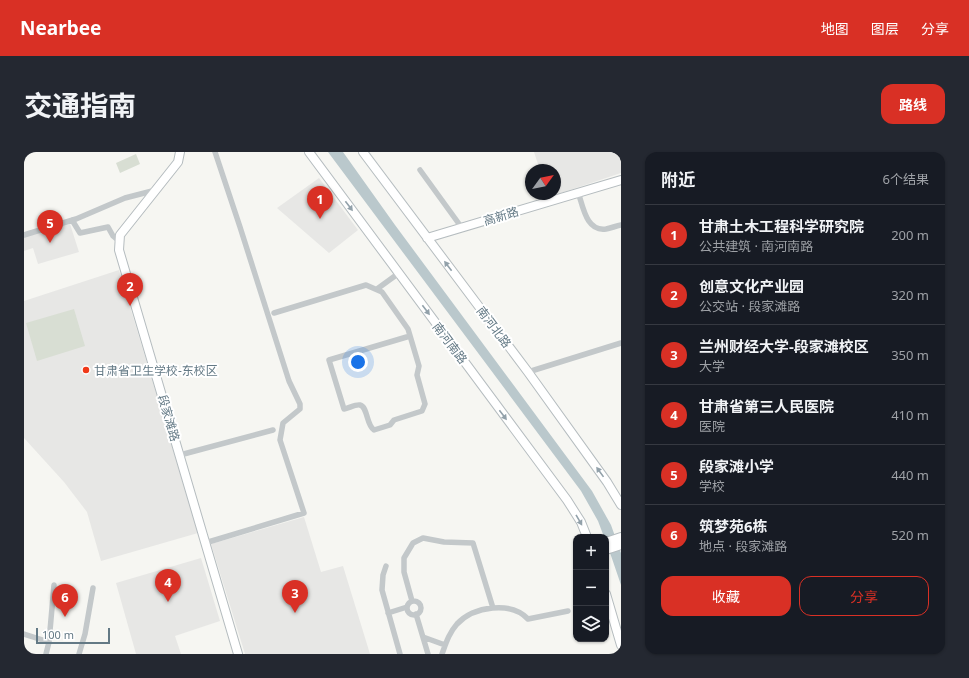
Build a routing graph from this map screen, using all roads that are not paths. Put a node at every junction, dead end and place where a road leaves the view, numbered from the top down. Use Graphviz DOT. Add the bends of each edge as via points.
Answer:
graph roads {
  1 [pos="180,152"];
  2 [pos="215,152"];
  3 [pos="309,152"];
  4 [pos="363,152"];
  5 [pos="420,170"];
  6 [pos="621,180"];
  7 [pos="156,190"];
  8 [pos="578,192"];
  9 [pos="72,220"];
  10 [pos="621,225"];
  11 [pos="462,228"];
  12 [pos="24,235"];
  13 [pos="427,238"];
  14 [pos="119,241"];
  15 [pos="398,273"];
  16 [pos="377,289"];
  17 [pos="274,313"];
  18 [pos="410,336"];
  19 [pos="621,343"];
  20 [pos="528,372"];
  21 [pos="273,430"];
  22 [pos="180,455"];
  23 [pos="621,505"];
  24 [pos="587,534"];
  25 [pos="621,537"];
  26 [pos="609,541"];
  27 [pos="205,543"];
  28 [pos="621,546"];
  29 [pos="609,549"];
  30 [pos="386,566"];
  31 [pos="54,585"];
  32 [pos="92,588"];
  33 [pos="412,601"];
  34 [pos="609,604"];
  35 [pos="407,608"];
  36 [pos="493,608"];
  37 [pos="568,611"];
  38 [pos="388,613"];
  39 [pos="416,614"];
  40 [pos="24,634"];
  41 [pos="422,637"];
  42 [pos="49,642"];
  43 [pos="445,645"];
  44 [pos="621,645"];
  45 [pos="46,654"];
  46 [pos="79,654"];
  47 [pos="238,654"];
  48 [pos="400,654"];
  49 [pos="428,654"];
  50 [pos="442,654"];
  1 -- 7 [label="street" via="178,162"];
  2 -- 27 [label="street" via="289,380 300,404 300,409 283,423 280,440 304,513"];
  3 -- 15 [label="street, 南河南路, one-way"];
  4 -- 13 [label="street, 南河北路"];
  5 -- 11 [label="street"];
  6 -- 8 [label="street, 高新路"];
  7 -- 9 [label="street" via="125,198"];
  7 -- 14 [label="street" via="120,235"];
  8 -- 10 [label="street" via="590,224 600,229"];
  8 -- 11 [label="street, 高新路"];
  9 -- 12 [label="street"];
  9 -- 14 [label="street" via="80,234 108,227"];
  11 -- 13 [label="street, 高新路"];
  20 -- 13 [label="street, 南河北路, one-way"];
  14 -- 22 [label="street, 段家滩路" via="119,250"];
  15 -- 16 [label="street"];
  15 -- 24 [label="street, 南河南路, one-way" via="567,500"];
  16 -- 17 [label="street" via="366,284"];
  16 -- 18 [label="street" via="382,292 408,329"];
  18 -- 18 [label="street" via="419,366 417,376 425,407 420,412 394,420 387,427 374,430 362,406 344,409 329,360"];
  19 -- 20 [label="street"];
  23 -- 20 [label="street, 南河北路, one-way"];
  21 -- 22 [label="street"];
  22 -- 27 [label="street, 段家滩路"];
  25 -- 26 [label="street"];
  27 -- 47 [label="street, 段家滩路"];
  28 -- 29 [label="street"];
  30 -- 38 [label="street" via="382,590"];
  31 -- 42 [label="street"];
  32 -- 46 [label="street" via="85,634"];
  33 -- 35 [label="street"];
  33 -- 36 [label="street" via="404,572 404,558 413,543 428,538 444,542 473,543"];
  33 -- 39 [label="street" via="418,602 420,606"];
  34 -- 44 [label="street"];
  35 -- 38 [label="street"];
  35 -- 39 [label="street" via="410,613"];
  36 -- 37 [label="street" via="508,609 528,619"];
  36 -- 43 [label="street" via="472,612 458,623 447,637"];
  38 -- 48 [label="street"];
  39 -- 41 [label="street"];
  40 -- 42 [label="street"];
  41 -- 43 [label="street"];
  41 -- 49 [label="street"];
  42 -- 45 [label="street"];
  43 -- 50 [label="street"];
}
